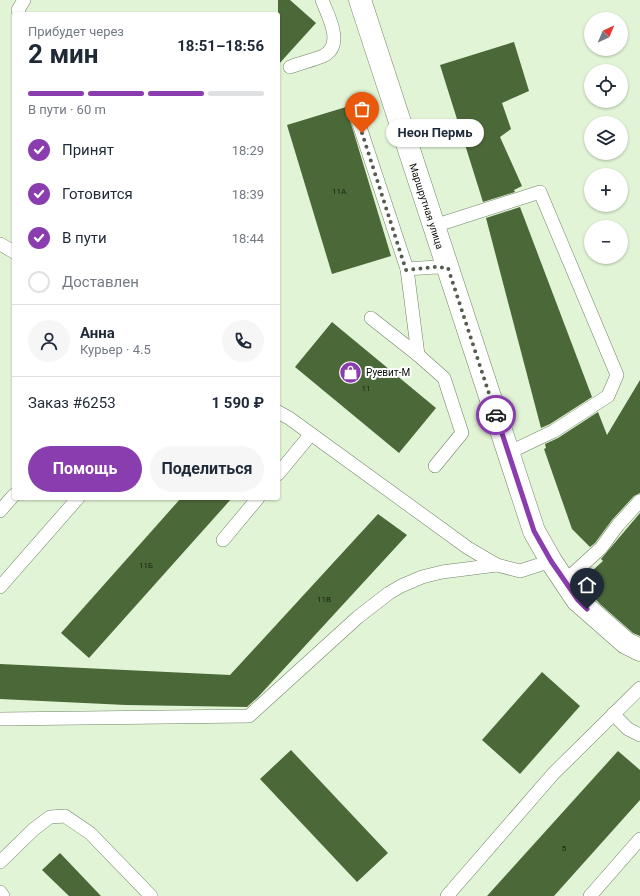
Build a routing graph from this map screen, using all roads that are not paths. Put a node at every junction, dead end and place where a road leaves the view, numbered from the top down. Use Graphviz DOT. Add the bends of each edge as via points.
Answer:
graph roads {
  1 [pos="24,0"];
  2 [pos="322,0"];
  3 [pos="360,0"];
  4 [pos="18,12"];
  5 [pos="290,66"];
  6 [pos="356,118"];
  7 [pos="434,226"];
  8 [pos="0,244"];
  9 [pos="12,251"];
  10 [pos="448,268"];
  11 [pos="406,270"];
  12 [pos="371,318"];
  13 [pos="418,355"];
  14 [pos="280,413"];
  15 [pos="311,434"];
  16 [pos="508,453"];
  17 [pos="435,466"];
  18 [pos="280,472"];
  19 [pos="12,497"];
  20 [pos="76,500"];
  21 [pos="256,500"];
  22 [pos="640,501"];
  23 [pos="0,511"];
  24 [pos="223,540"];
  25 [pos="551,561"];
  26 [pos="497,565"];
  27 [pos="565,581"];
  28 [pos="0,587"];
  29 [pos="640,650"];
  30 [pos="640,688"];
  31 [pos="613,714"];
  32 [pos="0,719"];
  33 [pos="640,735"];
  34 [pos="640,839"];
  35 [pos="0,862"];
  36 [pos="0,892"];
  37 [pos="4,896"];
  38 [pos="151,896"];
  39 [pos="447,896"];
  40 [pos="590,896"];
  1 -- 4 [label="lane"];
  2 -- 5 [label="lane" via="334,35 334,44 323,56"];
  3 -- 7 [label="street, Маршрутная улица"];
  6 -- 11 [label="lane"];
  7 -- 10 [label="street, Маршрутная улица"];
  7 -- 16 [label="lane" via="540,192 617,375 608,396 554,430"];
  8 -- 9 [label="lane"];
  10 -- 11 [label="lane"];
  10 -- 16 [label="street, Маршрутная улица"];
  11 -- 13 [label="lane"];
  12 -- 13 [label="lane"];
  13 -- 17 [label="lane" via="444,378 462,433"];
  14 -- 15 [label="lane"];
  15 -- 18 [label="lane"];
  15 -- 26 [label="lane" via="468,548"];
  16 -- 25 [label="street, Маршрутная улица" via="534,531"];
  19 -- 23 [label="lane"];
  20 -- 28 [label="lane"];
  21 -- 24 [label="lane"];
  22 -- 27 [label="lane" via="601,548"];
  25 -- 26 [label="lane" via="520,572"];
  25 -- 27 [label="street, Маршрутная улица"];
  26 -- 32 [label="lane" via="422,577 389,593 358,617 249,716"];
  27 -- 29 [label="street, Маршрутная улица" via="578,600 626,643"];
  30 -- 31 [label="lane"];
  31 -- 33 [label="lane" via="628,729"];
  31 -- 39 [label="lane" via="553,774"];
  34 -- 40 [label="lane"];
  35 -- 38 [label="lane" via="34,828 50,817 65,816 90,833"];
  36 -- 37 [label="lane"];
}
